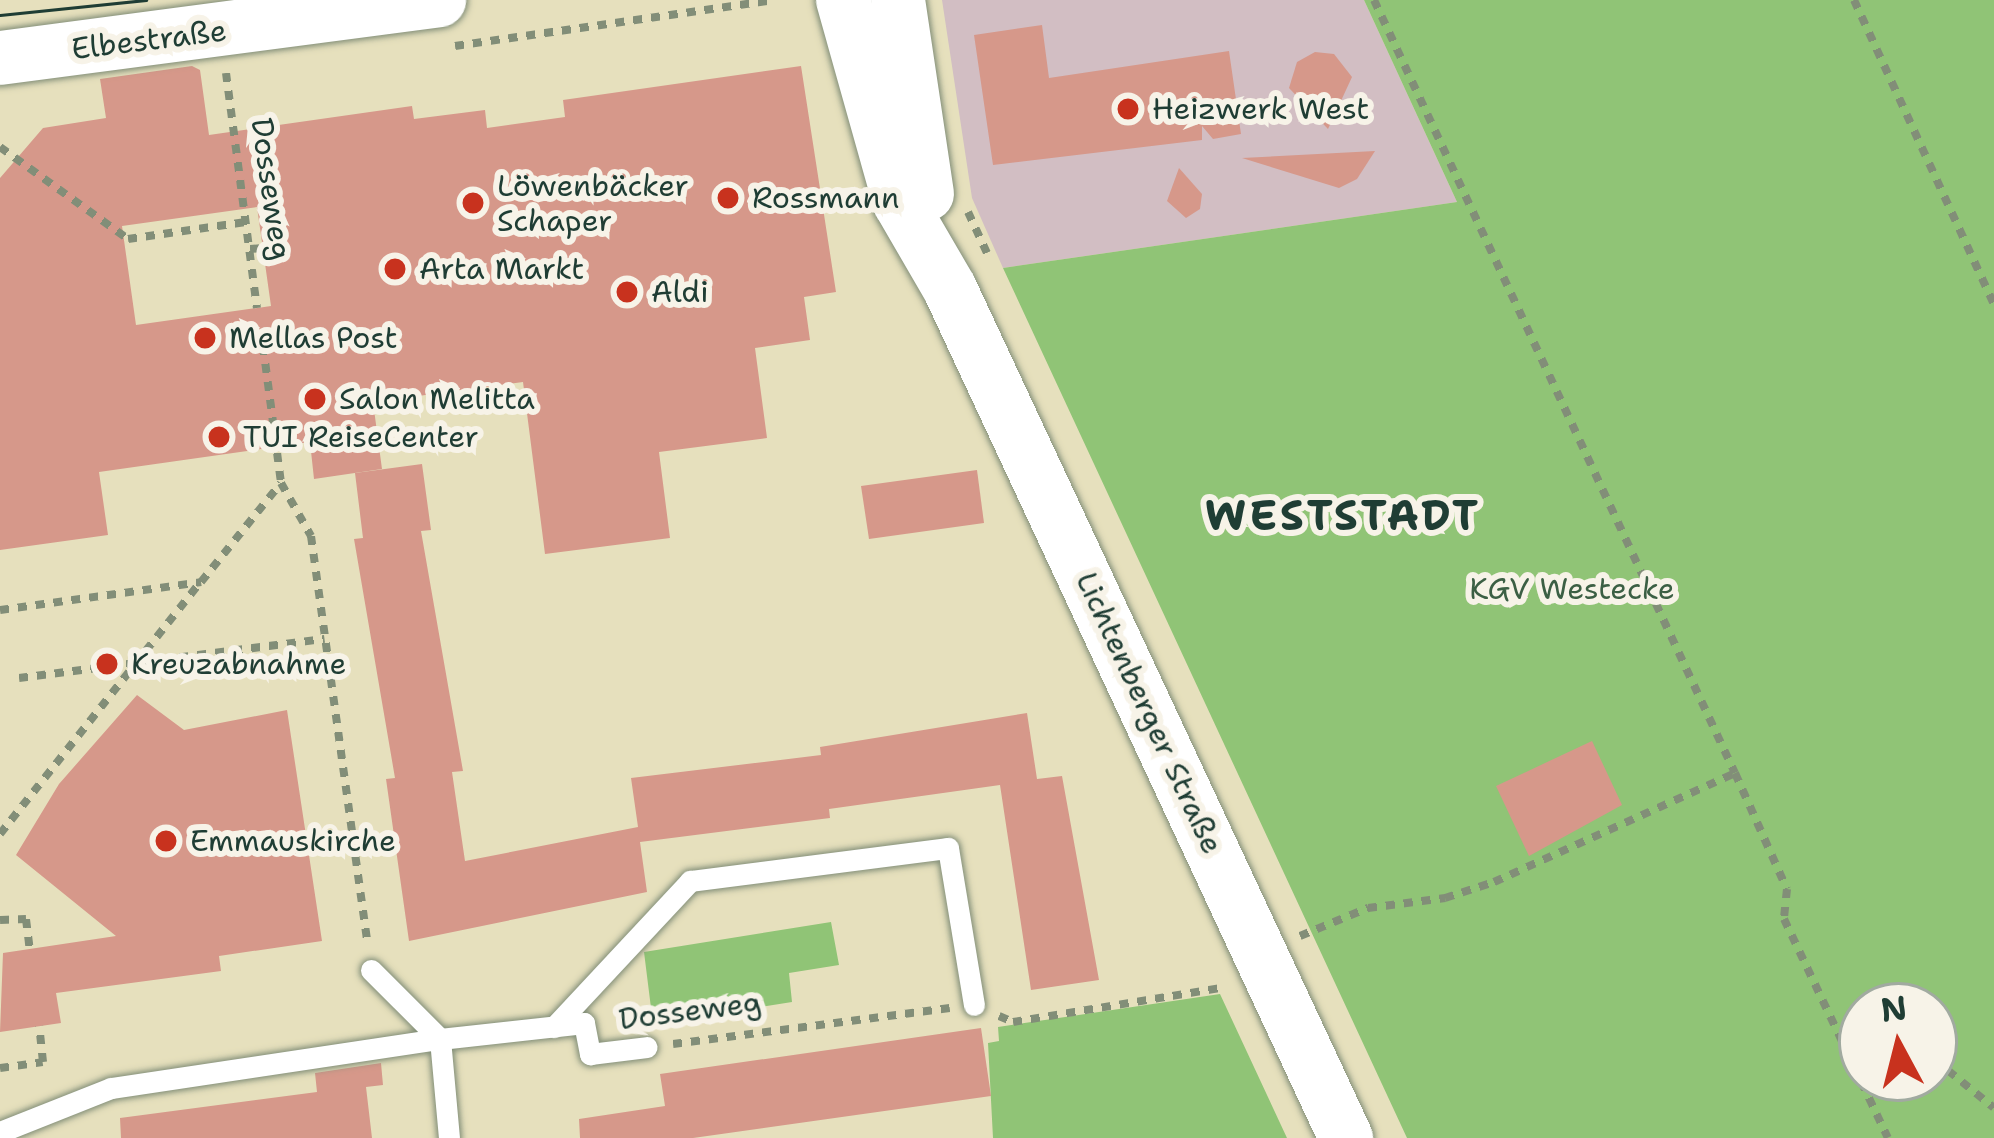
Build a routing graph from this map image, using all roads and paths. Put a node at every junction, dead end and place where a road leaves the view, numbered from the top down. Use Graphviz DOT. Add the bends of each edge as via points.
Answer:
graph roads {
  1 [pos="775,0"];
  2 [pos="843,0"];
  3 [pos="898,0"];
  4 [pos="1374,0"];
  5 [pos="1854,0"];
  6 [pos="697,6"];
  7 [pos="439,24"];
  8 [pos="0,58"];
  9 [pos="250,75"];
  10 [pos="0,147"];
  11 [pos="246,222"];
  12 [pos="262,248"];
  13 [pos="250,250"];
  14 [pos="950,289"];
  15 [pos="1994,305"];
  16 [pos="257,308"];
  17 [pos="262,346"];
  18 [pos="496,386"];
  19 [pos="495,413"];
  20 [pos="281,483"];
  21 [pos="200,582"];
  22 [pos="0,610"];
  23 [pos="325,639"];
  24 [pos="136,663"];
  25 [pos="19,678"];
  26 [pos="1735,773"];
  27 [pos="0,834"];
  28 [pos="0,920"];
  29 [pos="30,950"];
  30 [pos="371,970"];
  31 [pos="1241,971"];
  32 [pos="974,1005"];
  33 [pos="39,1026"];
  34 [pos="554,1027"];
  35 [pos="440,1039"];
  36 [pos="647,1047"];
  37 [pos="0,1068"];
  38 [pos="1958,1079"];
  39 [pos="1994,1108"];
  40 [pos="0,1132"];
  41 [pos="449,1138"];
  42 [pos="1346,1138"];
  43 [pos="1888,1138"];
  1 -- 6 [label="path"];
  2 -- 14 [label="street, Lichtenberger Straße" via="900,203"];
  3 -- 14 [label="street, Lichtenberger Straße" via="932,224"];
  4 -- 26 [label="path"];
  5 -- 15 [label="path"];
  6 -- 7 [label="path"];
  7 -- 8 [label="street, Elbestraße"];
  9 -- 11 [label="path, Dosseweg" via="226,78"];
  10 -- 11 [label="path" via="128,239"];
  11 -- 13 [label="path, Dosseweg"];
  12 -- 13 [label="path"];
  13 -- 16 [label="path, Dosseweg"];
  14 -- 31 [label="street, Lichtenberger Straße"];
  17 -- 20 [label="path"];
  18 -- 19 [label="path"];
  20 -- 21 [label="path"];
  20 -- 23 [label="path" via="311,536"];
  21 -- 22 [label="path"];
  21 -- 24 [label="path"];
  23 -- 24 [label="path"];
  23 -- 30 [label="path"];
  24 -- 25 [label="path"];
  24 -- 27 [label="path"];
  26 -- 31 [label="path" via="1494,882 1350,913"];
  26 -- 43 [label="path" via="1787,889 1784,919"];
  28 -- 29 [label="path" via="26,920"];
  30 -- 35 [label="lane"];
  31 -- 32 [label="path" via="1013,1022"];
  31 -- 42 [label="street, Lichtenberger Straße"];
  32 -- 34 [label="lane" via="948,848 690,881"];
  32 -- 36 [label="path, Dosseweg"];
  33 -- 37 [label="path" via="44,1062"];
  34 -- 35 [label="lane"];
  34 -- 36 [label="lane, Dosseweg" via="584,1023 590,1054"];
  35 -- 40 [label="lane" via="111,1088"];
  35 -- 41 [label="lane"];
  38 -- 39 [label="path"];
}
